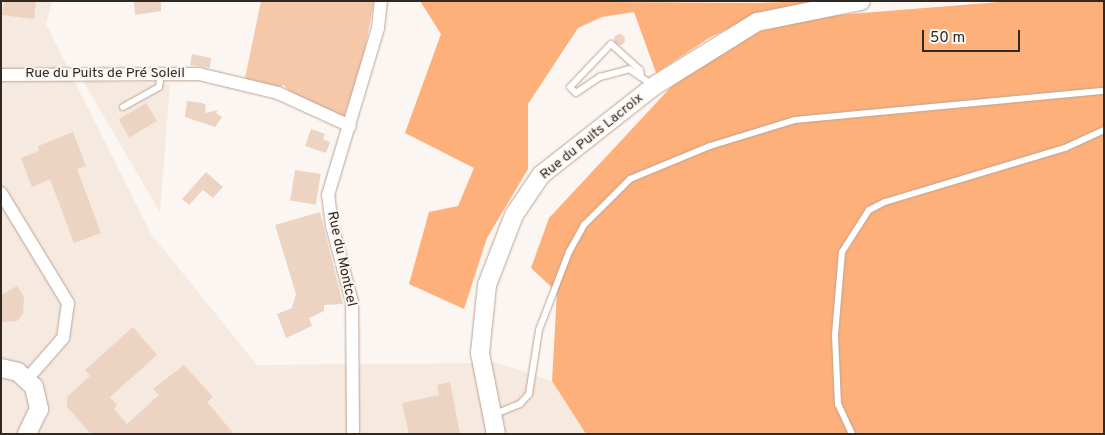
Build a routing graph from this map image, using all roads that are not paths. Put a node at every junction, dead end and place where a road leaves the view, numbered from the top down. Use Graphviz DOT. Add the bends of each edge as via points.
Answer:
graph roads {
  1 [pos="381,1"];
  2 [pos="861,1"];
  3 [pos="161,73"];
  4 [pos="1,75"];
  5 [pos="647,81"];
  6 [pos="1104,91"];
  7 [pos="123,106"];
  8 [pos="350,126"];
  9 [pos="1104,130"];
  10 [pos="1,193"];
  11 [pos="1,368"];
  12 [pos="28,378"];
  13 [pos="492,416"];
  14 [pos="35,429"];
  15 [pos="353,434"];
  16 [pos="496,434"];
  17 [pos="852,434"];
  1 -- 8 [label="street, Rue du Montcel" via="378,28"];
  2 -- 5 [label="street, Rue du Puits Lacroix" via="757,22"];
  3 -- 4 [label="street, Rue du Puits de Pré Soleil"];
  3 -- 7 [label="lane" via="158,87"];
  3 -- 8 [label="street, Rue du Puits de Pré Soleil" via="199,74 278,93"];
  5 -- 5 [label="lane" via="640,70 611,44 570,87 576,93 600,77 629,69"];
  5 -- 13 [label="street, Rue du Puits Lacroix" via="541,175 514,215 487,285 480,353"];
  6 -- 13 [label="lane" via="795,120 710,146 630,179 584,225 569,252 539,330 530,394 520,404"];
  8 -- 15 [label="street, Rue du Montcel" via="328,195 332,226 352,302"];
  9 -- 17 [label="lane" via="1065,148 885,202 869,210 842,252 834,335 838,404"];
  10 -- 12 [label="street" via="68,303 63,338"];
  11 -- 12 [label="street"];
  12 -- 14 [label="street" via="38,398"];
  13 -- 16 [label="street, Rue du Puits Lacroix"];
}
